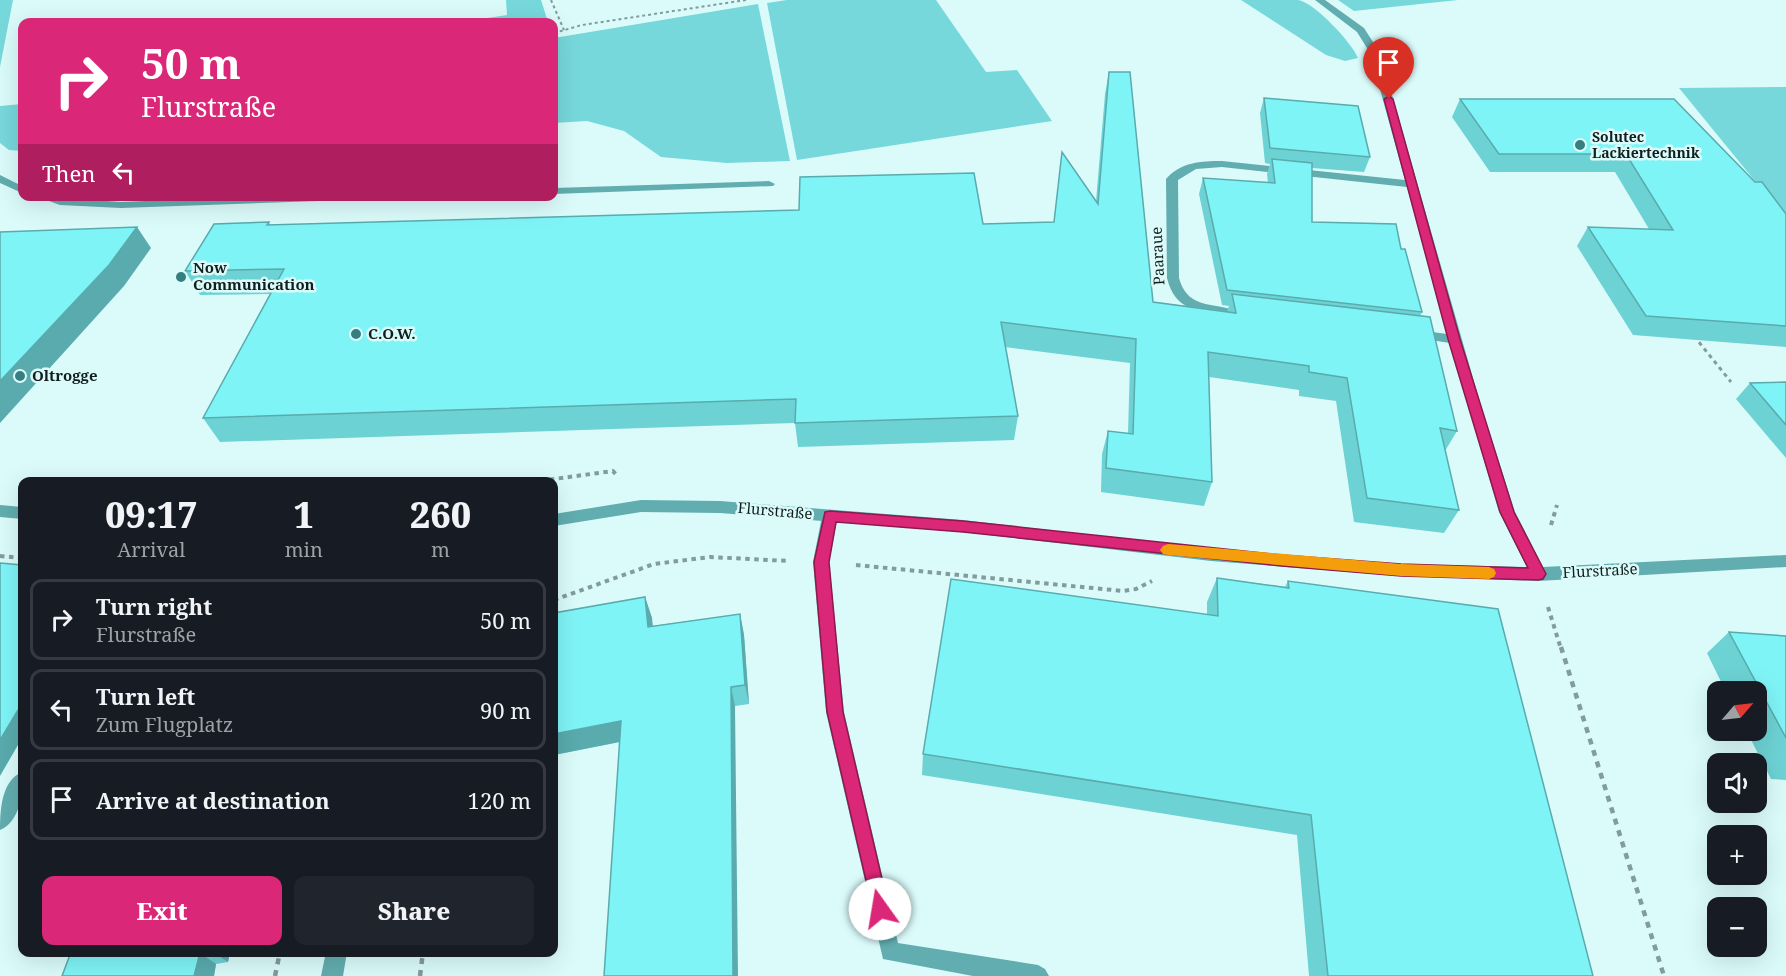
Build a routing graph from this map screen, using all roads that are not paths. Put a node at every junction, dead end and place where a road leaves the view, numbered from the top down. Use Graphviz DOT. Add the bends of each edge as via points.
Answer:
graph roads {
  1 [pos="1319,0"];
  2 [pos="0,178"];
  3 [pos="769,184"];
  4 [pos="1412,184"];
  5 [pos="18,188"];
  6 [pos="558,191"];
  7 [pos="57,201"];
  8 [pos="234,201"];
  9 [pos="1239,314"];
  10 [pos="1399,332"];
  11 [pos="1454,339"];
  12 [pos="0,511"];
  13 [pos="18,513"];
  14 [pos="830,516"];
  15 [pos="558,519"];
  16 [pos="1786,561"];
  17 [pos="1538,574"];
  18 [pos="18,788"];
  19 [pos="0,821"];
  20 [pos="336,957"];
  21 [pos="332,976"];
  22 [pos="1038,976"];
  1 -- 4 [label="street" via="1361,30 1375,53"];
  2 -- 5 [label="street"];
  3 -- 6 [label="street"];
  4 -- 9 [label="street, Paaraue" via="1222,164 1199,164 1181,170 1172,180 1173,278 1178,293 1190,304"];
  4 -- 11 [label="street"];
  7 -- 8 [label="street" via="121,205"];
  10 -- 11 [label="street"];
  11 -- 17 [label="street" via="1507,512"];
  12 -- 13 [label="street"];
  14 -- 15 [label="street, Flurstraße" via="720,507 641,506"];
  14 -- 17 [label="street, Flurstraße" via="963,526 1211,555 1389,569"];
  14 -- 22 [label="street" via="821,562 835,712 890,952"];
  16 -- 17 [label="street, Flurstraße"];
  18 -- 19 [label="street"];
  20 -- 21 [label="street"];
}
